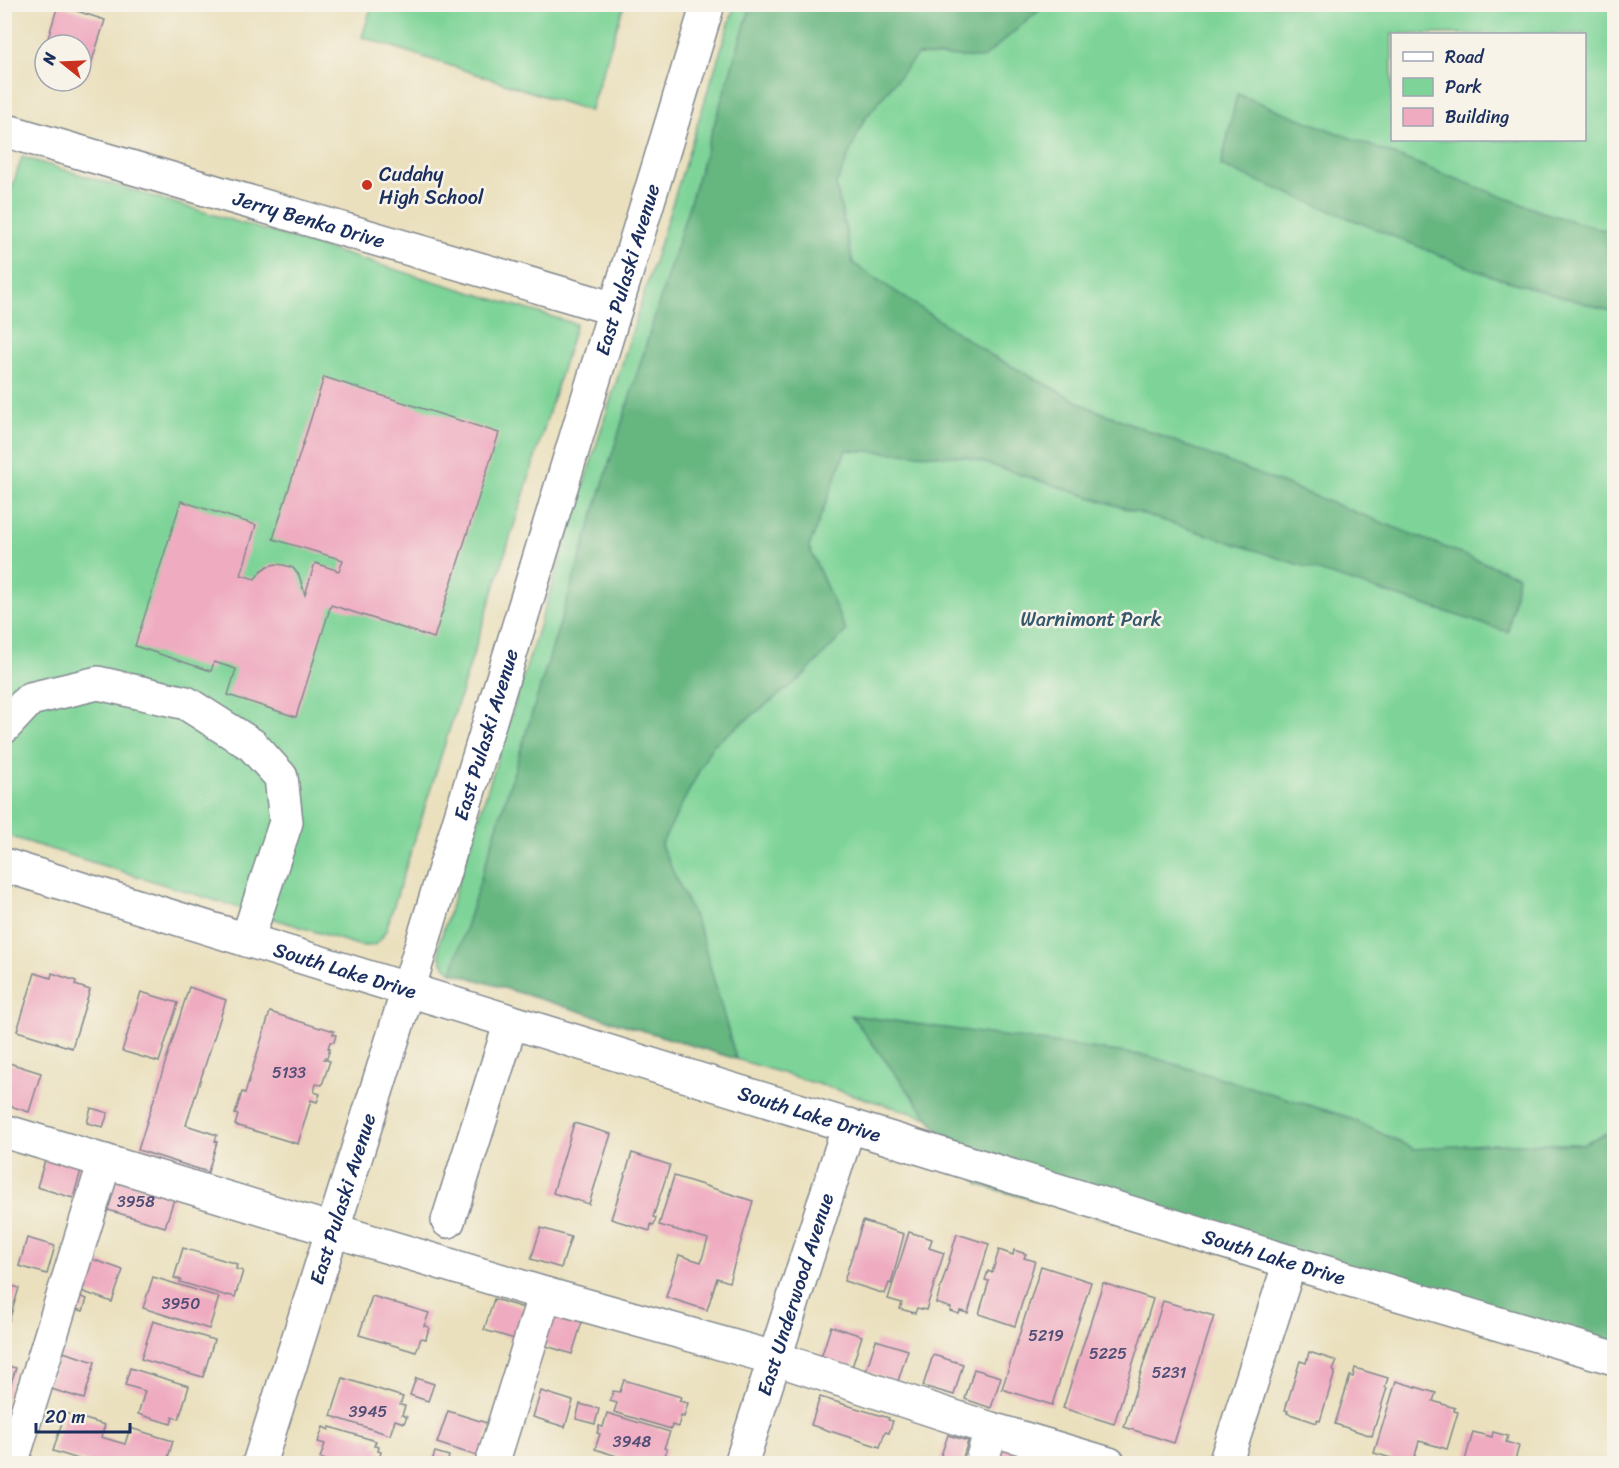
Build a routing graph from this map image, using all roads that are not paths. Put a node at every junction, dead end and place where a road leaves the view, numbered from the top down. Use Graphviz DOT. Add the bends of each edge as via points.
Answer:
graph roads {
  1 [pos="708,4"];
  2 [pos="4,130"];
  3 [pos="615,309"];
  4 [pos="4,727"];
  5 [pos="4,865"];
  6 [pos="247,940"];
  7 [pos="408,990"];
  8 [pos="512,1022"];
  9 [pos="849,1125"];
  10 [pos="4,1131"];
  11 [pos="105,1161"];
  12 [pos="448,1221"];
  13 [pos="333,1229"];
  14 [pos="1290,1262"];
  15 [pos="545,1294"];
  16 [pos="774,1358"];
  17 [pos="1614,1358"];
  18 [pos="991,1429"];
  19 [pos="11,1464"];
  20 [pos="259,1464"];
  21 [pos="492,1464"];
  22 [pos="741,1464"];
  23 [pos="981,1464"];
  24 [pos="1109,1464"];
  25 [pos="1224,1464"];
  1 -- 3 [label="street, East Pulaski Avenue"];
  2 -- 3 [label="street, Jerry Benka Drive"];
  3 -- 7 [label="street, East Pulaski Avenue"];
  4 -- 6 [label="street" via="30,699 98,683 186,703 252,745 281,777 286,822"];
  5 -- 6 [label="street, South Lake Drive"];
  6 -- 7 [label="street, South Lake Drive"];
  7 -- 8 [label="street, South Lake Drive"];
  7 -- 13 [label="street, East Pulaski Avenue"];
  8 -- 9 [label="street, South Lake Drive"];
  8 -- 12 [label="street"];
  9 -- 14 [label="street, South Lake Drive"];
  9 -- 16 [label="street, East Underwood Avenue"];
  10 -- 11 [label="street"];
  11 -- 13 [label="street"];
  11 -- 19 [label="street"];
  13 -- 15 [label="street"];
  13 -- 20 [label="street, East Pulaski Avenue"];
  14 -- 17 [label="street, South Lake Drive"];
  14 -- 25 [label="street"];
  15 -- 16 [label="street"];
  15 -- 21 [label="street"];
  16 -- 18 [label="street"];
  16 -- 22 [label="street, East Underwood Avenue"];
  18 -- 23 [label="street"];
  18 -- 24 [label="street"];
}
